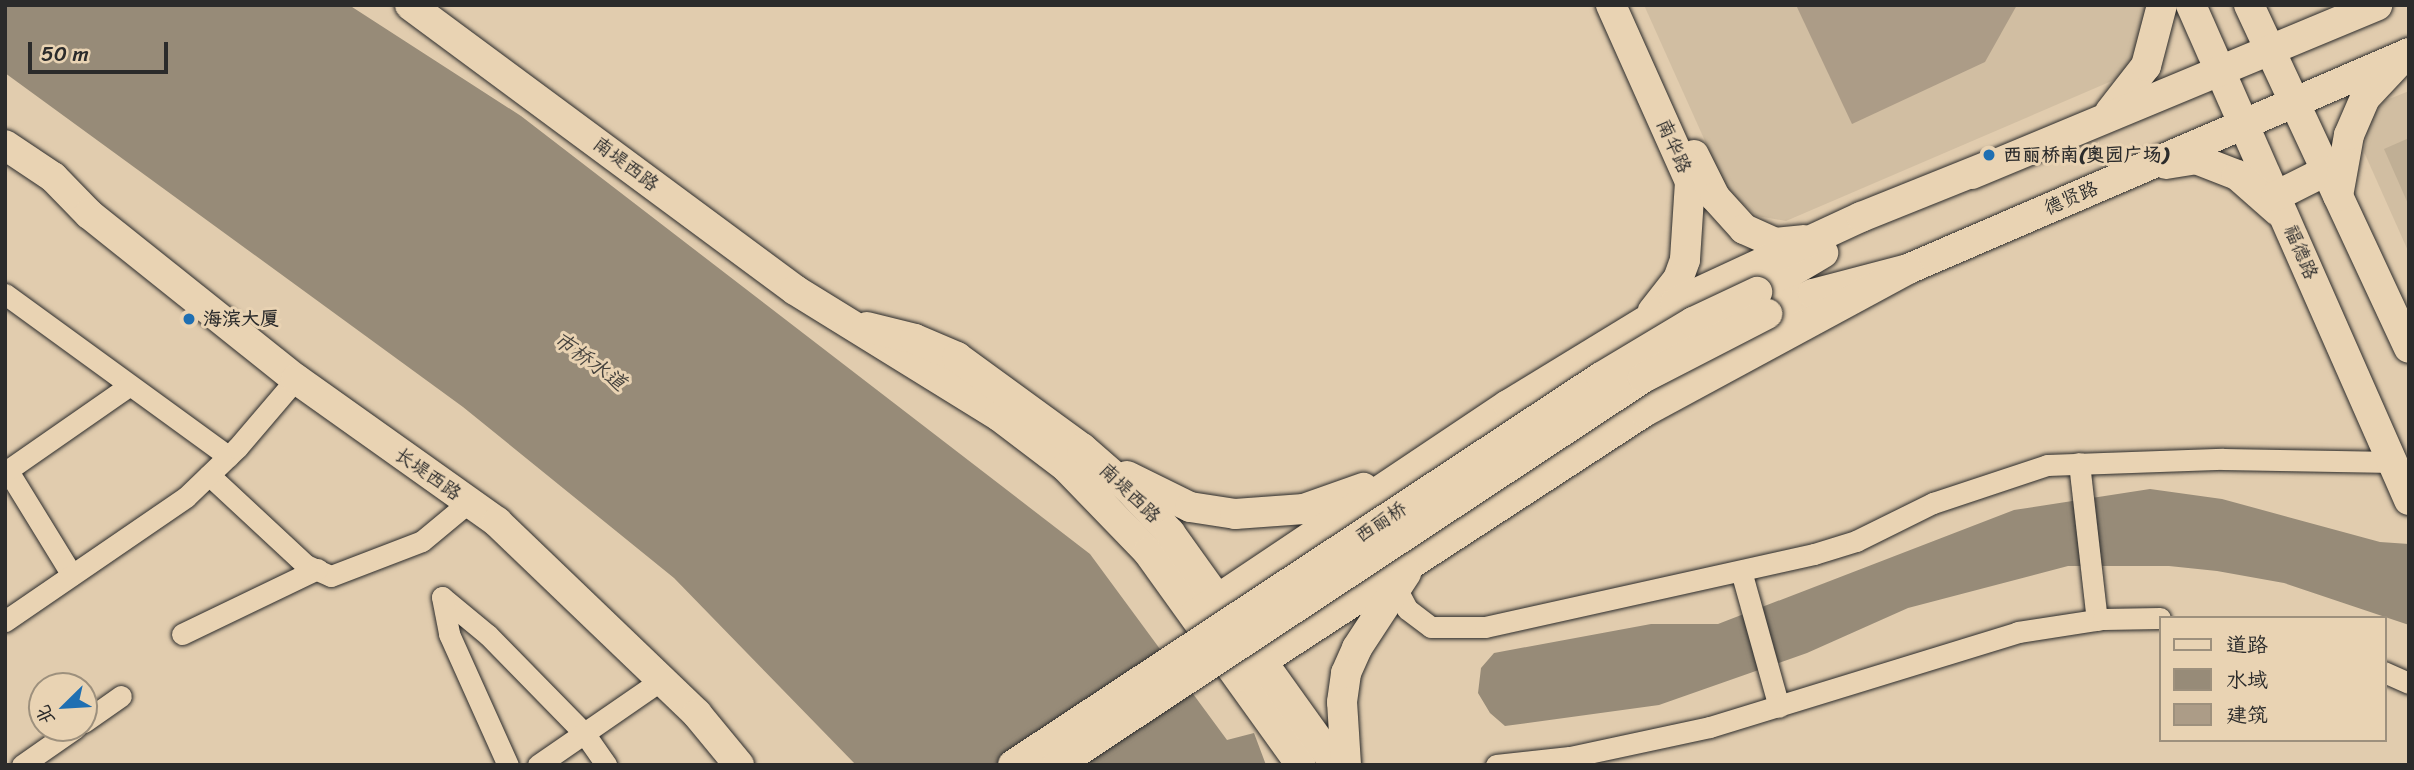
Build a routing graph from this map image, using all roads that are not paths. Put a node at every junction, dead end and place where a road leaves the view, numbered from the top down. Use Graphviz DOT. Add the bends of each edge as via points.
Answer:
graph roads {
  1 [pos="410,5"];
  2 [pos="1611,5"];
  3 [pos="1628,5"];
  4 [pos="2162,5"];
  5 [pos="2249,5"];
  6 [pos="2377,5"];
  7 [pos="2199,8"];
  8 [pos="2270,50"];
  9 [pos="2409,53"];
  10 [pos="2220,70"];
  11 [pos="2294,102"];
  12 [pos="2105,118"];
  13 [pos="2244,124"];
  14 [pos="5,145"];
  15 [pos="5,164"];
  16 [pos="1988,166"];
  17 [pos="2138,169"];
  18 [pos="2332,183"];
  19 [pos="2281,207"];
  20 [pos="89,214"];
  21 [pos="1821,236"];
  22 [pos="1908,269"];
  23 [pos="6,295"];
  24 [pos="1762,303"];
  25 [pos="842,321"];
  26 [pos="1640,324"];
  27 [pos="2409,348"];
  28 [pos="296,379"];
  29 [pos="130,385"];
  30 [pos="1086,451"];
  31 [pos="228,456"];
  32 [pos="1424,461"];
  33 [pos="2079,463"];
  34 [pos="2393,463"];
  35 [pos="6,471"];
  36 [pos="209,475"];
  37 [pos="2409,500"];
  38 [pos="469,502"];
  39 [pos="1433,546"];
  40 [pos="317,569"];
  41 [pos="1741,571"];
  42 [pos="72,575"];
  43 [pos="1395,586"];
  44 [pos="1207,607"];
  45 [pos="2158,618"];
  46 [pos="2097,620"];
  47 [pos="5,621"];
  48 [pos="182,634"];
  49 [pos="1251,667"];
  50 [pos="2386,673"];
  51 [pos="661,680"];
  52 [pos="2409,682"];
  53 [pos="121,696"];
  54 [pos="1779,707"];
  55 [pos="98,712"];
  56 [pos="584,733"];
  57 [pos="55,742"];
  58 [pos="22,765"];
  59 [pos="508,765"];
  60 [pos="537,765"];
  61 [pos="606,765"];
  62 [pos="739,765"];
  63 [pos="1013,765"];
  64 [pos="1057,765"];
  65 [pos="1301,765"];
  66 [pos="1336,765"];
  67 [pos="1346,765"];
  68 [pos="1496,765"];
  1 -- 25 [label="main road, 南堤西路"];
  2 -- 26 [label="main road, 南华路" via="1690,183 1685,260 1666,296"];
  3 -- 21 [label="main road, 南华路" via="1704,178 1730,217 1775,243"];
  4 -- 12 [label="main road" via="2146,66"];
  5 -- 8 [label="main road"];
  6 -- 8 [label="main road"];
  7 -- 10 [label="main road, 福德路"];
  8 -- 10 [label="main road"];
  8 -- 11 [label="main road"];
  9 -- 11 [label="main road, 德贤路"];
  9 -- 18 [label="main road" via="2365,98"];
  10 -- 12 [label="main road"];
  10 -- 13 [label="main road, 福德路"];
  11 -- 13 [label="main road, 德贤路"];
  11 -- 18 [label="main road"];
  12 -- 16 [label="main road"];
  13 -- 17 [label="main road, 德贤路"];
  13 -- 19 [label="main road, 福德路"];
  14 -- 20 [label="main road, 长堤西路" via="53,177"];
  15 -- 20 [label="main road, 长堤西路"];
  16 -- 21 [label="main road"];
  16 -- 24 [label="main road" via="1884,218"];
  17 -- 19 [label="main road" via="2196,159 2237,175"];
  17 -- 22 [label="main road, 德贤路"];
  18 -- 19 [label="main road"];
  18 -- 27 [label="main road"];
  19 -- 34 [label="main road, 福德路"];
  20 -- 28 [label="main road, 长堤西路"];
  21 -- 26 [label="main road"];
  22 -- 24 [label="main road, 德贤路"];
  22 -- 39 [label="main road" via="1655,405"];
  23 -- 29 [label="street"];
  24 -- 63 [label="main road, 西丽桥, bridge" via="1693,323 1601,377"];
  24 -- 64 [label="main road, 西丽桥, bridge"];
  25 -- 30 [label="main road, 南堤西路" via="915,339 957,357"];
  25 -- 44 [label="main road, 南堤西路" via="999,416 1066,467"];
  26 -- 32 [label="main road"];
  28 -- 31 [label="street"];
  28 -- 38 [label="main road, 长堤西路"];
  29 -- 31 [label="street"];
  29 -- 35 [label="street"];
  30 -- 32 [label="main road" via="1160,494 1191,507 1235,514 1304,509"];
  30 -- 44 [label="main road, 南堤西路" via="1170,533"];
  31 -- 36 [label="street"];
  32 -- 44 [label="main road"];
  33 -- 34 [label="street" via="2223,458"];
  33 -- 41 [label="street" via="2047,466 1974,488 1856,541"];
  33 -- 46 [label="street"];
  34 -- 37 [label="main road, 福德路"];
  35 -- 42 [label="street"];
  36 -- 40 [label="street"];
  36 -- 42 [label="street" via="186,497"];
  38 -- 40 [label="street" via="422,541 331,576"];
  38 -- 51 [label="main road, 长堤西路" via="497,522"];
  39 -- 43 [label="main road"];
  39 -- 49 [label="main road"];
  40 -- 48 [label="street"];
  41 -- 43 [label="street" via="1485,627 1453,629 1420,621 1407,609"];
  41 -- 54 [label="street"];
  42 -- 47 [label="street"];
  43 -- 67 [label="main road" via="1356,648 1346,673 1342,702"];
  44 -- 49 [label="main road, 南堤西路"];
  45 -- 46 [label="street"];
  46 -- 54 [label="street" via="2018,632"];
  49 -- 65 [label="main road, 南堤西路"];
  49 -- 66 [label="main road, 南堤西路"];
  50 -- 52 [label="street"];
  51 -- 56 [label="street"];
  51 -- 62 [label="main road, 长堤西路"];
  53 -- 55 [label="street"];
  54 -- 68 [label="street" via="1570,757"];
  56 -- 59 [label="street" via="488,635 442,597 449,634"];
  56 -- 60 [label="street"];
  56 -- 61 [label="street"];
  57 -- 58 [label="street"];
}
